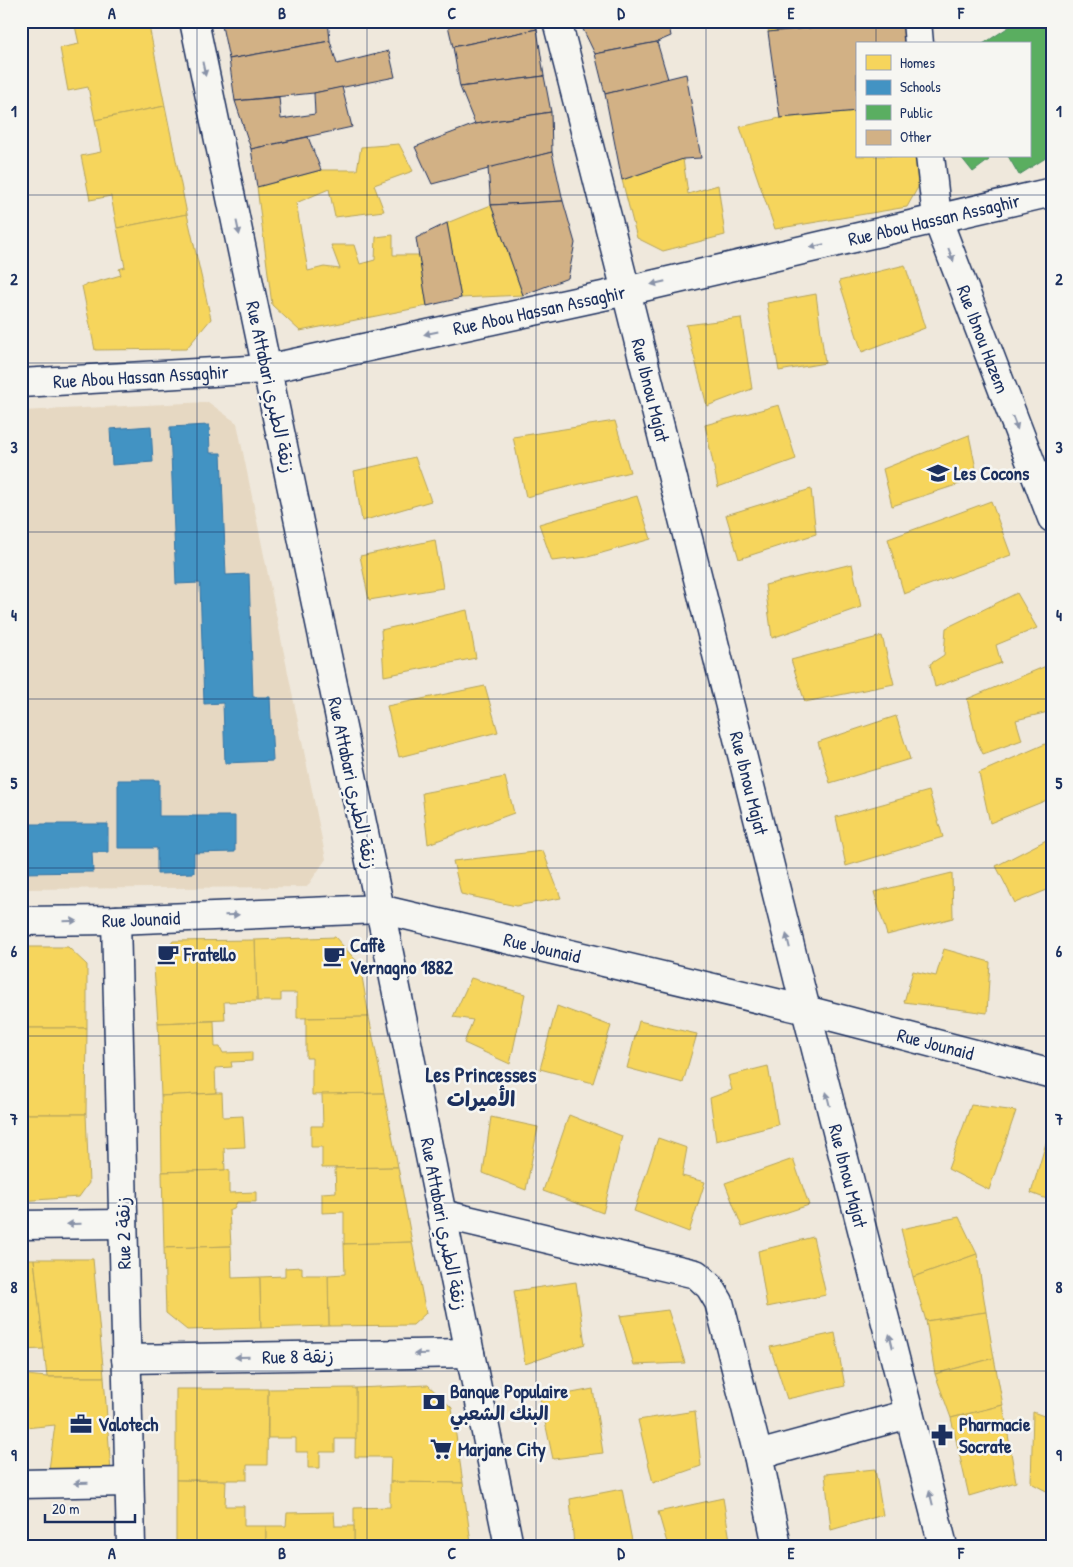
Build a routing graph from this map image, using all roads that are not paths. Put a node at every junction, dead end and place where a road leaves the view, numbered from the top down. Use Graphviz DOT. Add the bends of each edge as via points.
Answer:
graph roads {
  1 [pos="194,21"];
  2 [pos="557,21"];
  3 [pos="917,21"];
  4 [pos="919,42"];
  5 [pos="930,158"];
  6 [pos="1052,192"];
  7 [pos="937,218"];
  8 [pos="626,290"];
  9 [pos="267,369"];
  10 [pos="21,383"];
  11 [pos="1052,518"];
  12 [pos="380,909"];
  13 [pos="116,920"];
  14 [pos="21,921"];
  15 [pos="806,1010"];
  16 [pos="1052,1074"];
  17 [pos="442,1214"];
  18 [pos="123,1224"];
  19 [pos="21,1225"];
  20 [pos="470,1353"];
  21 [pos="126,1360"];
  22 [pos="909,1414"];
  23 [pos="758,1455"];
  24 [pos="130,1482"];
  25 [pos="21,1484"];
  26 [pos="131,1546"];
  27 [pos="509,1546"];
  28 [pos="777,1546"];
  29 [pos="943,1546"];
  1 -- 9 [label="street, Rue Attabari زنقة الطبري, one-way"];
  2 -- 8 [label="street, Rue Ibnou Majat"];
  3 -- 4 [label="street"];
  5 -- 7 [label="street, Rue Ibnou Hazem"];
  6 -- 7 [label="street, Rue Abou Hassan Assaghir"];
  7 -- 8 [label="street, Rue Abou Hassan Assaghir, one-way"];
  7 -- 11 [label="street, Rue Ibnou Hazem, one-way"];
  8 -- 9 [label="street, Rue Abou Hassan Assaghir, one-way"];
  15 -- 8 [label="street, Rue Ibnou Majat, one-way"];
  9 -- 10 [label="street, Rue Abou Hassan Assaghir"];
  9 -- 12 [label="street, Rue Attabari زنقة الطبري"];
  13 -- 12 [label="street, Rue Jounaid, one-way"];
  12 -- 15 [label="street, Rue Jounaid"];
  12 -- 17 [label="street, Rue Attabari زنقة الطبري"];
  14 -- 13 [label="street, Rue Jounaid, one-way"];
  13 -- 18 [label="street, Rue 2 زنقة"];
  15 -- 16 [label="street, Rue Jounaid"];
  22 -- 15 [label="street, Rue Ibnou Majat, one-way"];
  17 -- 20 [label="street, Rue Attabari زنقة الطبري"];
  17 -- 23 [label="street" via="696,1274 710,1287 719,1302"];
  18 -- 19 [label="street, one-way"];
  18 -- 21 [label="street, Rue 2 زنقة"];
  20 -- 21 [label="street, Rue 8 زنقة, one-way"];
  20 -- 27 [label="street, Rue Attabari زنقة الطبري"];
  21 -- 24 [label="street, Rue 2 زنقة"];
  22 -- 23 [label="street"];
  29 -- 22 [label="street, Rue Ibnou Majat, one-way"];
  23 -- 28 [label="street"];
  24 -- 25 [label="street, one-way"];
  24 -- 26 [label="street, Rue 2 زنقة"];
}
